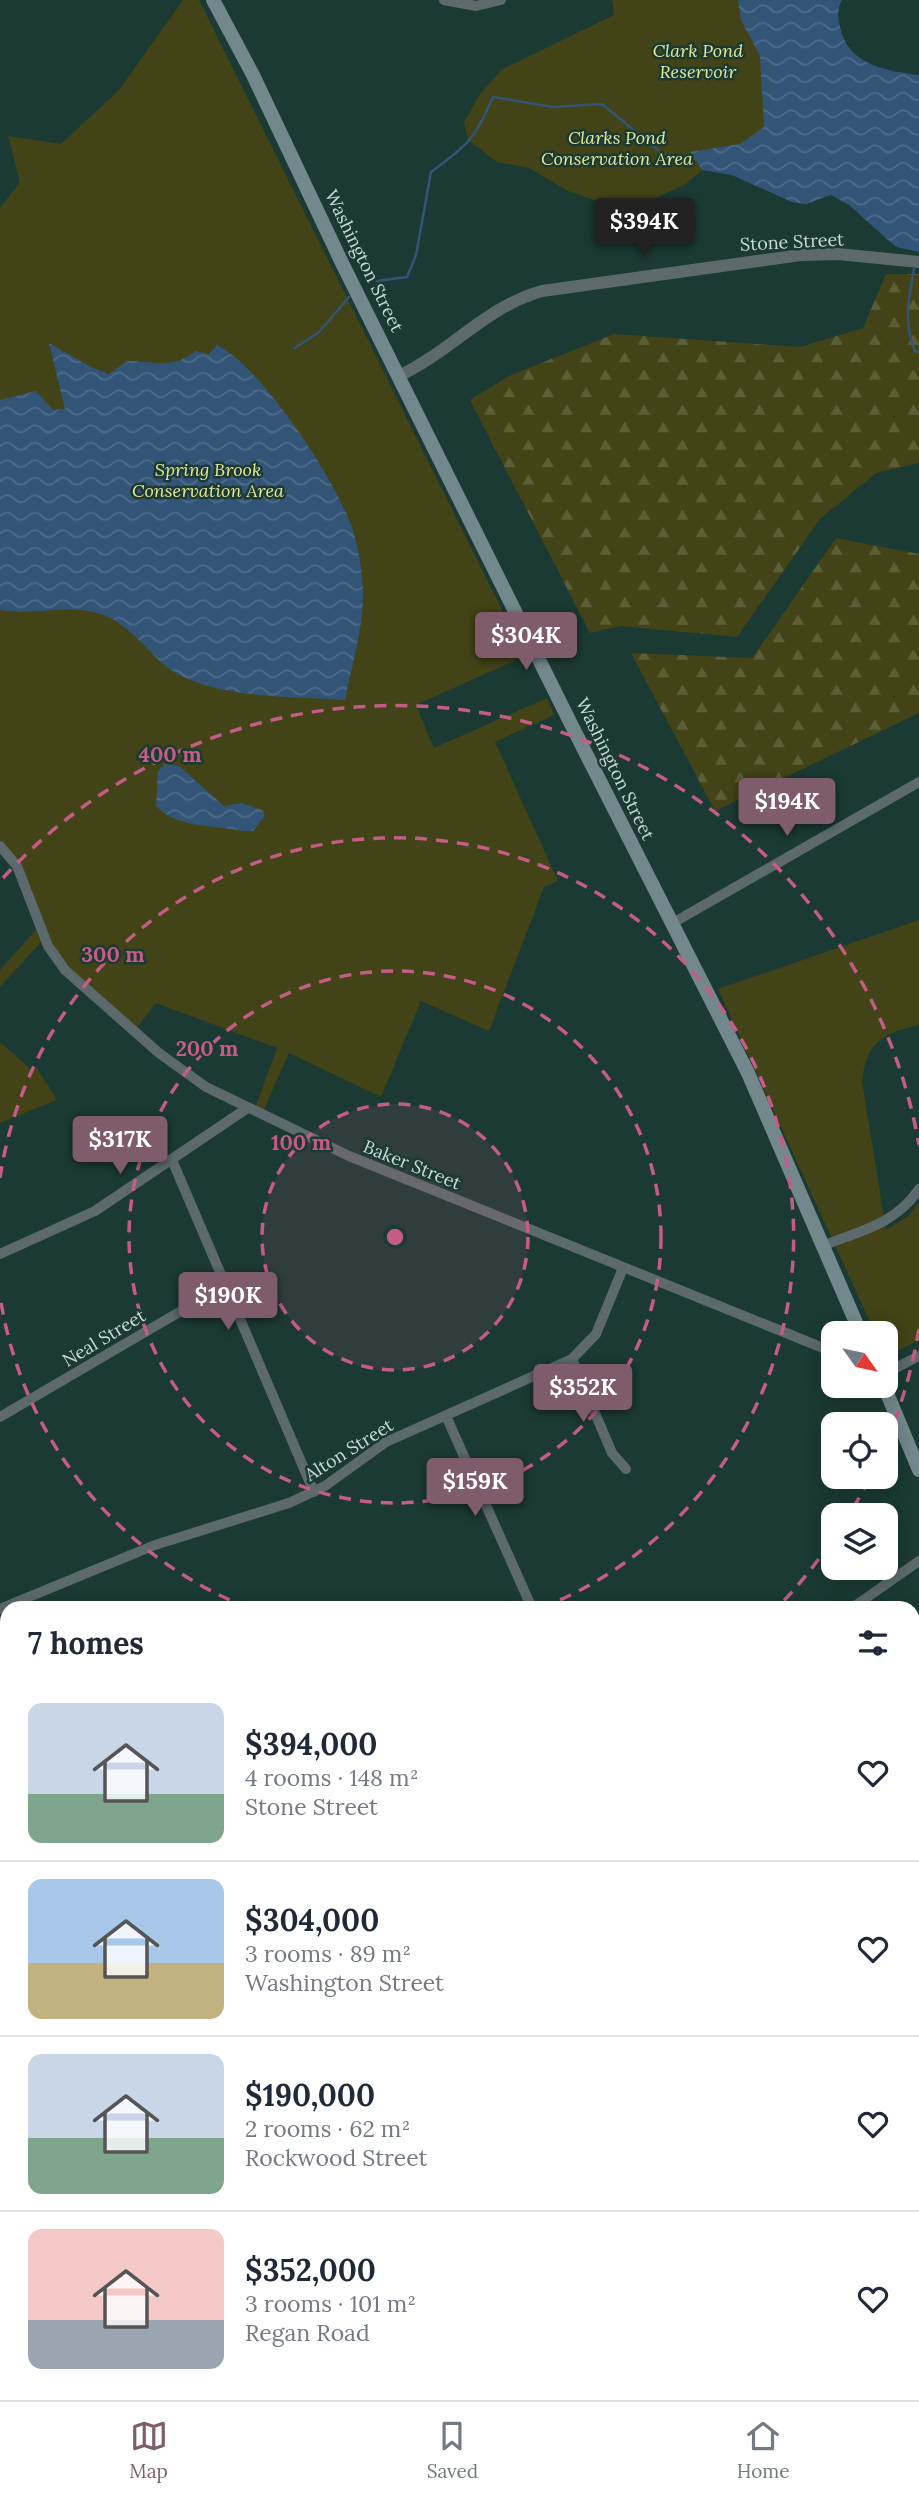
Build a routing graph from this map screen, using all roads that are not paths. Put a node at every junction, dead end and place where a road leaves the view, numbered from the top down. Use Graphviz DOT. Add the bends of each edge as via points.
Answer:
graph roads {
  1 [pos="212,0"];
  2 [pos="444,0"];
  3 [pos="500,0"];
  4 [pos="919,262"];
  5 [pos="399,376"];
  6 [pos="919,782"];
  7 [pos="0,846"];
  8 [pos="671,924"];
  9 [pos="246,1109"];
  10 [pos="172,1160"];
  11 [pos="919,1189"];
  12 [pos="822,1246"];
  13 [pos="0,1255"];
  14 [pos="623,1268"];
  15 [pos="227,1292"];
  16 [pos="855,1321"];
  17 [pos="821,1347"];
  18 [pos="919,1356"];
  19 [pos="572,1359"];
  20 [pos="898,1367"];
  21 [pos="889,1398"];
  22 [pos="446,1416"];
  23 [pos="0,1417"];
  24 [pos="626,1469"];
  25 [pos="919,1470"];
  26 [pos="314,1492"];
  27 [pos="919,1561"];
  28 [pos="19,1601"];
  29 [pos="528,1601"];
  30 [pos="862,1601"];
  1 -- 5 [label="main road, Washington Street"];
  2 -- 3 [label="street" via="475,6"];
  4 -- 5 [label="street, Stone Street" via="802,255 542,291 504,306 422,365"];
  5 -- 8 [label="main road, Washington Street"];
  6 -- 8 [label="street"];
  7 -- 9 [label="street, Baker Street" via="17,866 48,946 65,970 176,1067"];
  8 -- 12 [label="main road, Washington Street" via="748,1073"];
  9 -- 10 [label="street"];
  9 -- 14 [label="street, Baker Street"];
  10 -- 13 [label="street" via="82,1219"];
  10 -- 15 [label="street"];
  11 -- 12 [label="street" via="907,1208 887,1222"];
  12 -- 16 [label="main road, Washington Street"];
  14 -- 17 [label="street, Baker Street"];
  14 -- 19 [label="street, Alton Street" via="596,1334"];
  15 -- 23 [label="street, Neal Street" via="193,1304"];
  15 -- 26 [label="street"];
  18 -- 20 [label="street"];
  19 -- 22 [label="street, Alton Street"];
  19 -- 24 [label="street" via="612,1454"];
  21 -- 25 [label="main road"];
  22 -- 26 [label="street, Alton Street" via="386,1442"];
  22 -- 29 [label="street"];
  26 -- 28 [label="street, Alton Street" via="155,1545"];
  27 -- 30 [label="street"];
}
